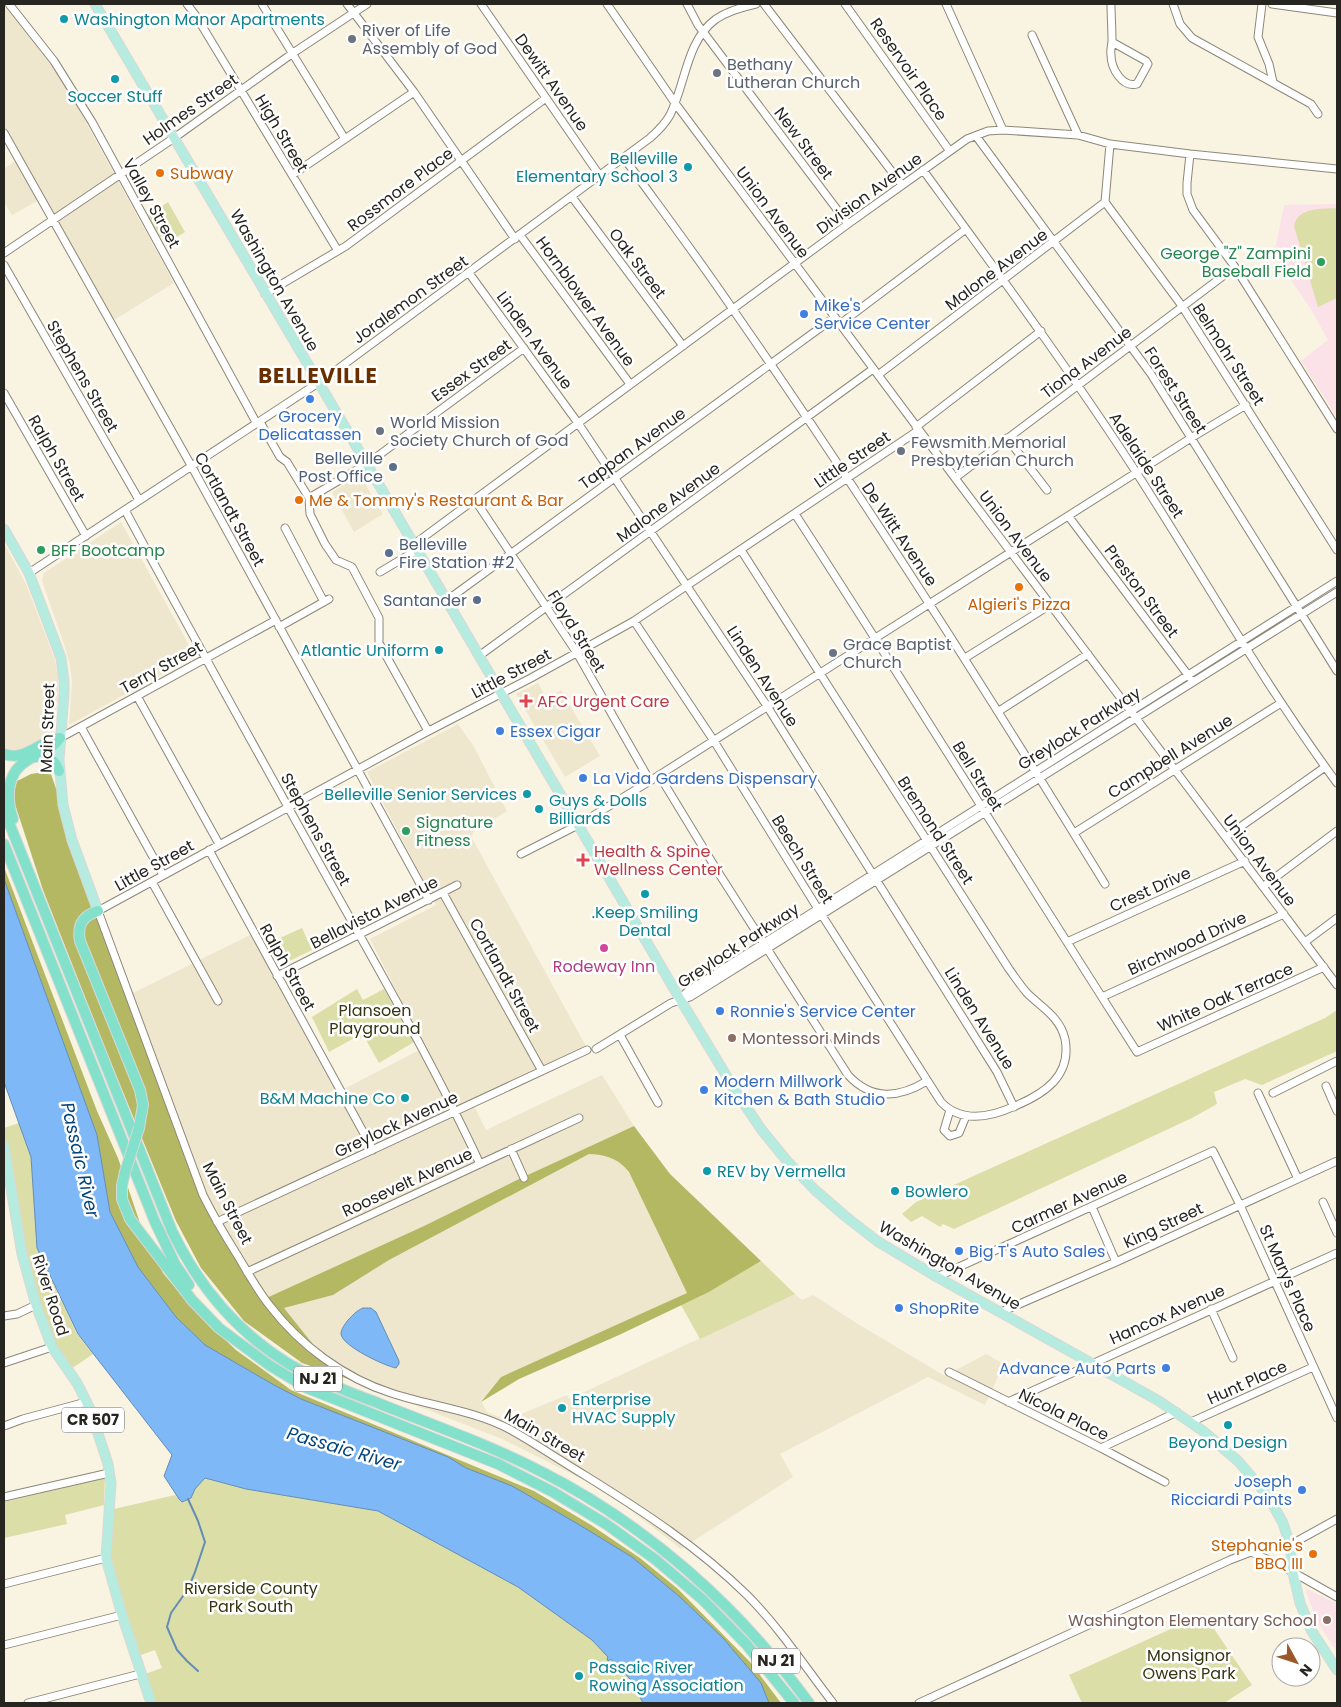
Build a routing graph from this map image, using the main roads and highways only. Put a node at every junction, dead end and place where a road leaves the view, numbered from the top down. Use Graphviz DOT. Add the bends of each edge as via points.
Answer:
graph roads {
  1 [pos="98,5"];
  2 [pos="4,529"];
  3 [pos="60,738"];
  4 [pos="4,754"];
  5 [pos="27,760"];
  6 [pos="59,772"];
  7 [pos="4,810"];
  8 [pos="4,844"];
  9 [pos="98,911"];
  10 [pos="50,927"];
  11 [pos="4,1146"];
  12 [pos="6,1178"];
  13 [pos="244,1347"];
  14 [pos="1337,1670"];
  15 [pos="151,1703"];
  16 [pos="794,1703"];
  17 [pos="809,1703"];
  1 -- 14 [label="main road, Washington Avenue" via="265,294 746,1107 789,1163 861,1229 937,1277 1177,1412 1227,1450 1256,1480 1276,1509 1290,1544 1299,1602 1319,1643"];
  2 -- 3 [label="main road, Main Street" via="29,573 61,658 64,694"];
  3 -- 4 [label="highway" via="24,755"];
  3 -- 5 [label="highway" via="53,747"];
  3 -- 6 [label="main road, Main Street"];
  5 -- 6 [label="highway" via="44,756 53,761"];
  5 -- 10 [label="highway" via="12,776 8,791 9,807"];
  6 -- 9 [label="main road, Main Street" via="72,840"];
  7 -- 10 [label="highway, NJ 21"];
  8 -- 13 [label="highway, NJ 21" via="161,1237 197,1296"];
  9 -- 13 [label="highway, bridge" via="80,922 80,941 140,1090 143,1105 124,1172 122,1199 130,1219 201,1310"];
  10 -- 17 [label="highway, NJ 21" via="172,1231 202,1283 231,1317 276,1355 313,1377 509,1456 613,1513 664,1550 711,1591 755,1636"];
  11 -- 12 [label="main road, River Road / CR 507"];
  12 -- 15 [label="main road, River Road / CR 507" via="36,1305 52,1347 86,1402 110,1473 106,1558"];
  13 -- 16 [label="highway, NJ 21" via="307,1388 492,1462 595,1516 656,1560 703,1600 746,1644"];
}
